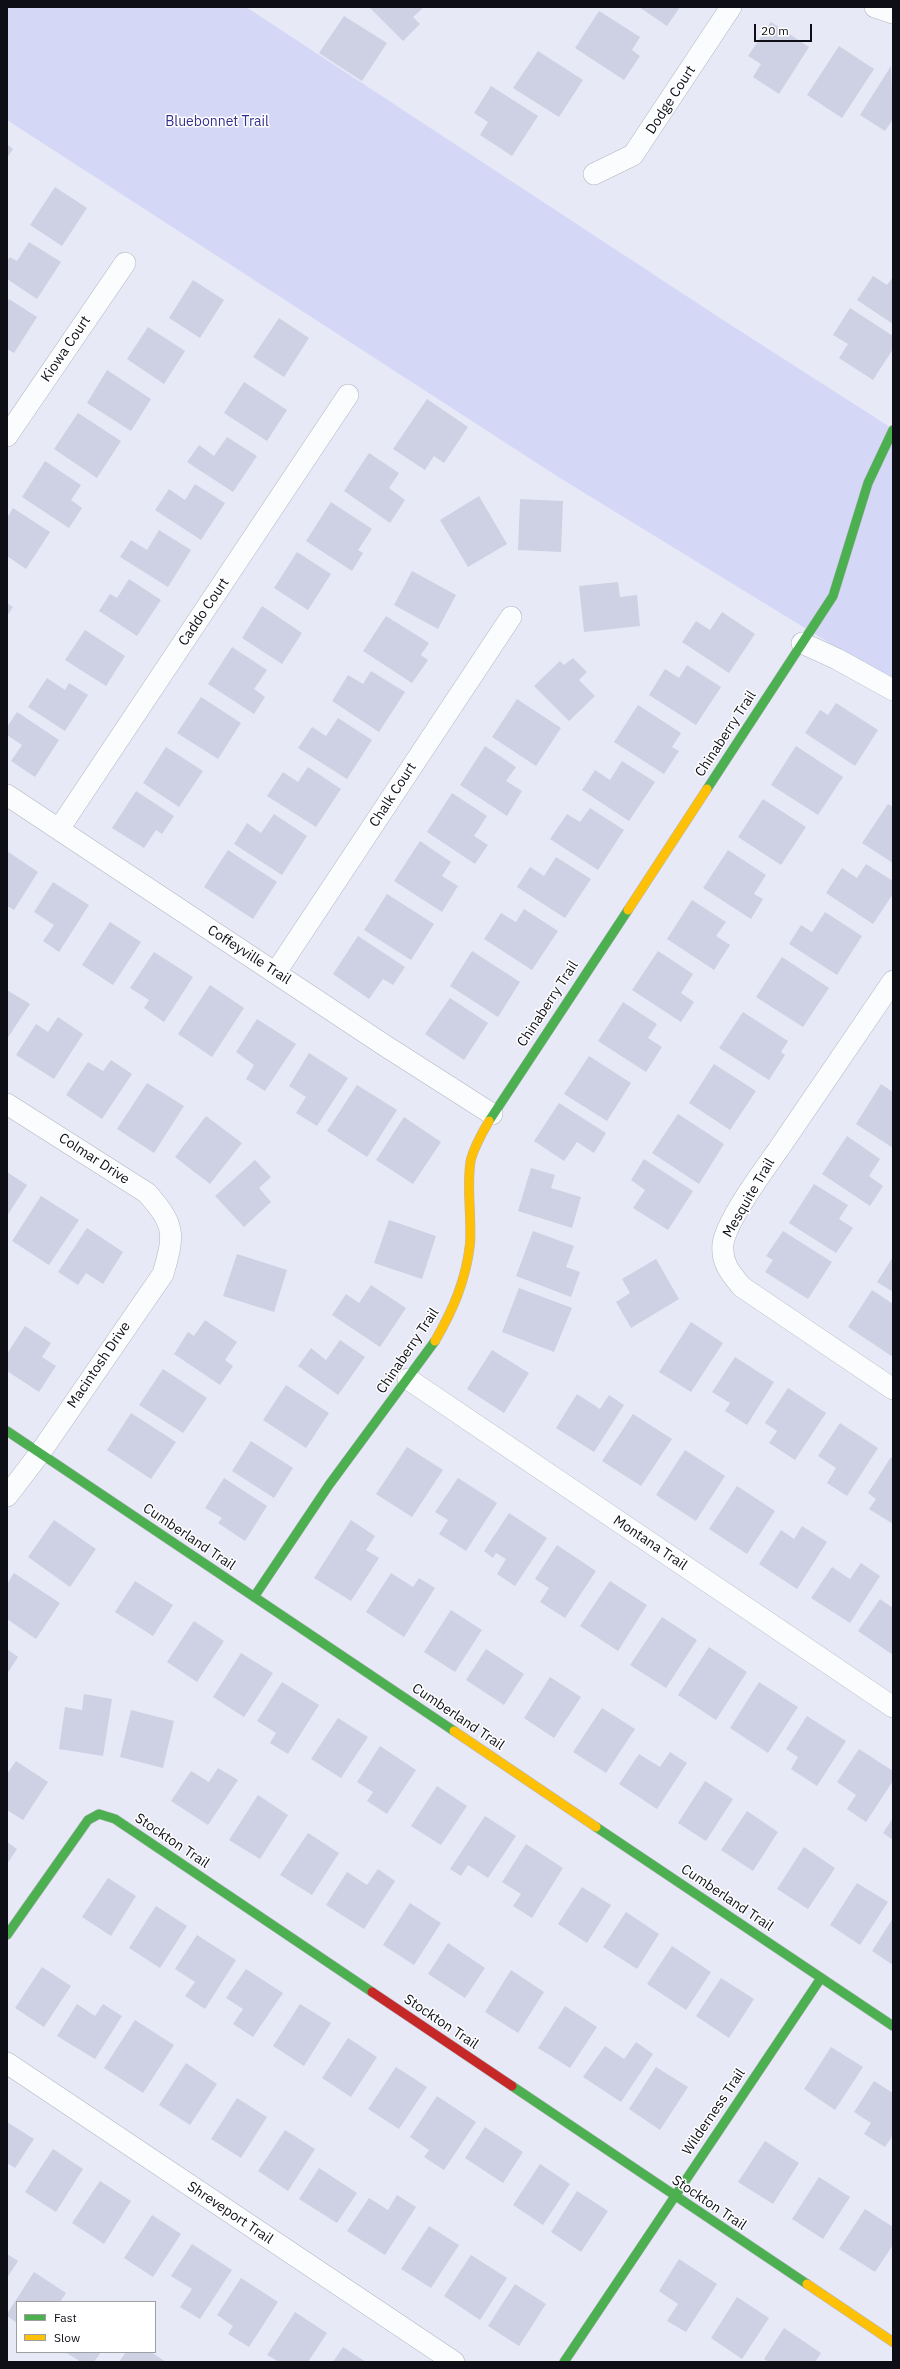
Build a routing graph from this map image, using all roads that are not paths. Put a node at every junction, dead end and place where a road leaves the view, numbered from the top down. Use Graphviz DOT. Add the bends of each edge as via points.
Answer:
graph roads {
  1 [pos="731,7"];
  2 [pos="875,7"];
  3 [pos="893,13"];
  4 [pos="594,174"];
  5 [pos="125,263"];
  6 [pos="348,395"];
  7 [pos="893,430"];
  8 [pos="7,436"];
  9 [pos="511,617"];
  10 [pos="802,643"];
  11 [pos="893,690"];
  12 [pos="7,795"];
  13 [pos="59,829"];
  14 [pos="276,972"];
  15 [pos="893,981"];
  16 [pos="7,1104"];
  17 [pos="492,1114"];
  18 [pos="170,1226"];
  19 [pos="408,1379"];
  20 [pos="893,1389"];
  21 [pos="7,1431"];
  22 [pos="40,1453"];
  23 [pos="7,1496"];
  24 [pos="254,1597"];
  25 [pos="893,1707"];
  26 [pos="7,1935"];
  27 [pos="821,1978"];
  28 [pos="893,2026"];
  29 [pos="7,2063"];
  30 [pos="674,2196"];
  31 [pos="893,2342"];
  32 [pos="454,2362"];
  33 [pos="564,2362"];
  1 -- 4 [label="street, Dodge Court" via="633,155"];
  2 -- 3 [label="street"];
  5 -- 8 [label="street, Kiowa Court"];
  6 -- 13 [label="street, Caddo Court"];
  7 -- 10 [label="street, Chinaberry Trail" via="868,484 833,596"];
  9 -- 14 [label="street, Chalk Court"];
  10 -- 11 [label="street"];
  10 -- 17 [label="street, Chinaberry Trail"];
  12 -- 13 [label="street, Coffeyville Trail"];
  13 -- 14 [label="street, Coffeyville Trail"];
  14 -- 17 [label="street, Coffeyville Trail"];
  15 -- 20 [label="street, Mesquite Trail" via="753,1185 728,1229 723,1244 724,1261 730,1274 742,1287"];
  16 -- 18 [label="street, Colmar Drive" via="147,1193 164,1213"];
  17 -- 19 [label="street, Chinaberry Trail" via="480,1135 471,1160 470,1244 464,1279 453,1309"];
  18 -- 22 [label="street, Macintosh Drive" via="170,1250 163,1274"];
  19 -- 24 [label="street, Chinaberry Trail" via="329,1485"];
  19 -- 25 [label="street, Montana Trail"];
  21 -- 22 [label="street, Cumberland Trail"];
  22 -- 23 [label="street, Macintosh Drive"];
  22 -- 24 [label="street, Cumberland Trail"];
  24 -- 27 [label="street, Cumberland Trail"];
  26 -- 30 [label="street, Stockton Trail" via="88,1820 99,1814 115,1819"];
  27 -- 28 [label="street, Cumberland Trail"];
  27 -- 30 [label="street, Wilderness Trail"];
  29 -- 32 [label="street, Shreveport Trail"];
  30 -- 31 [label="street, Stockton Trail"];
  30 -- 33 [label="street, Wilderness Trail"];
}
